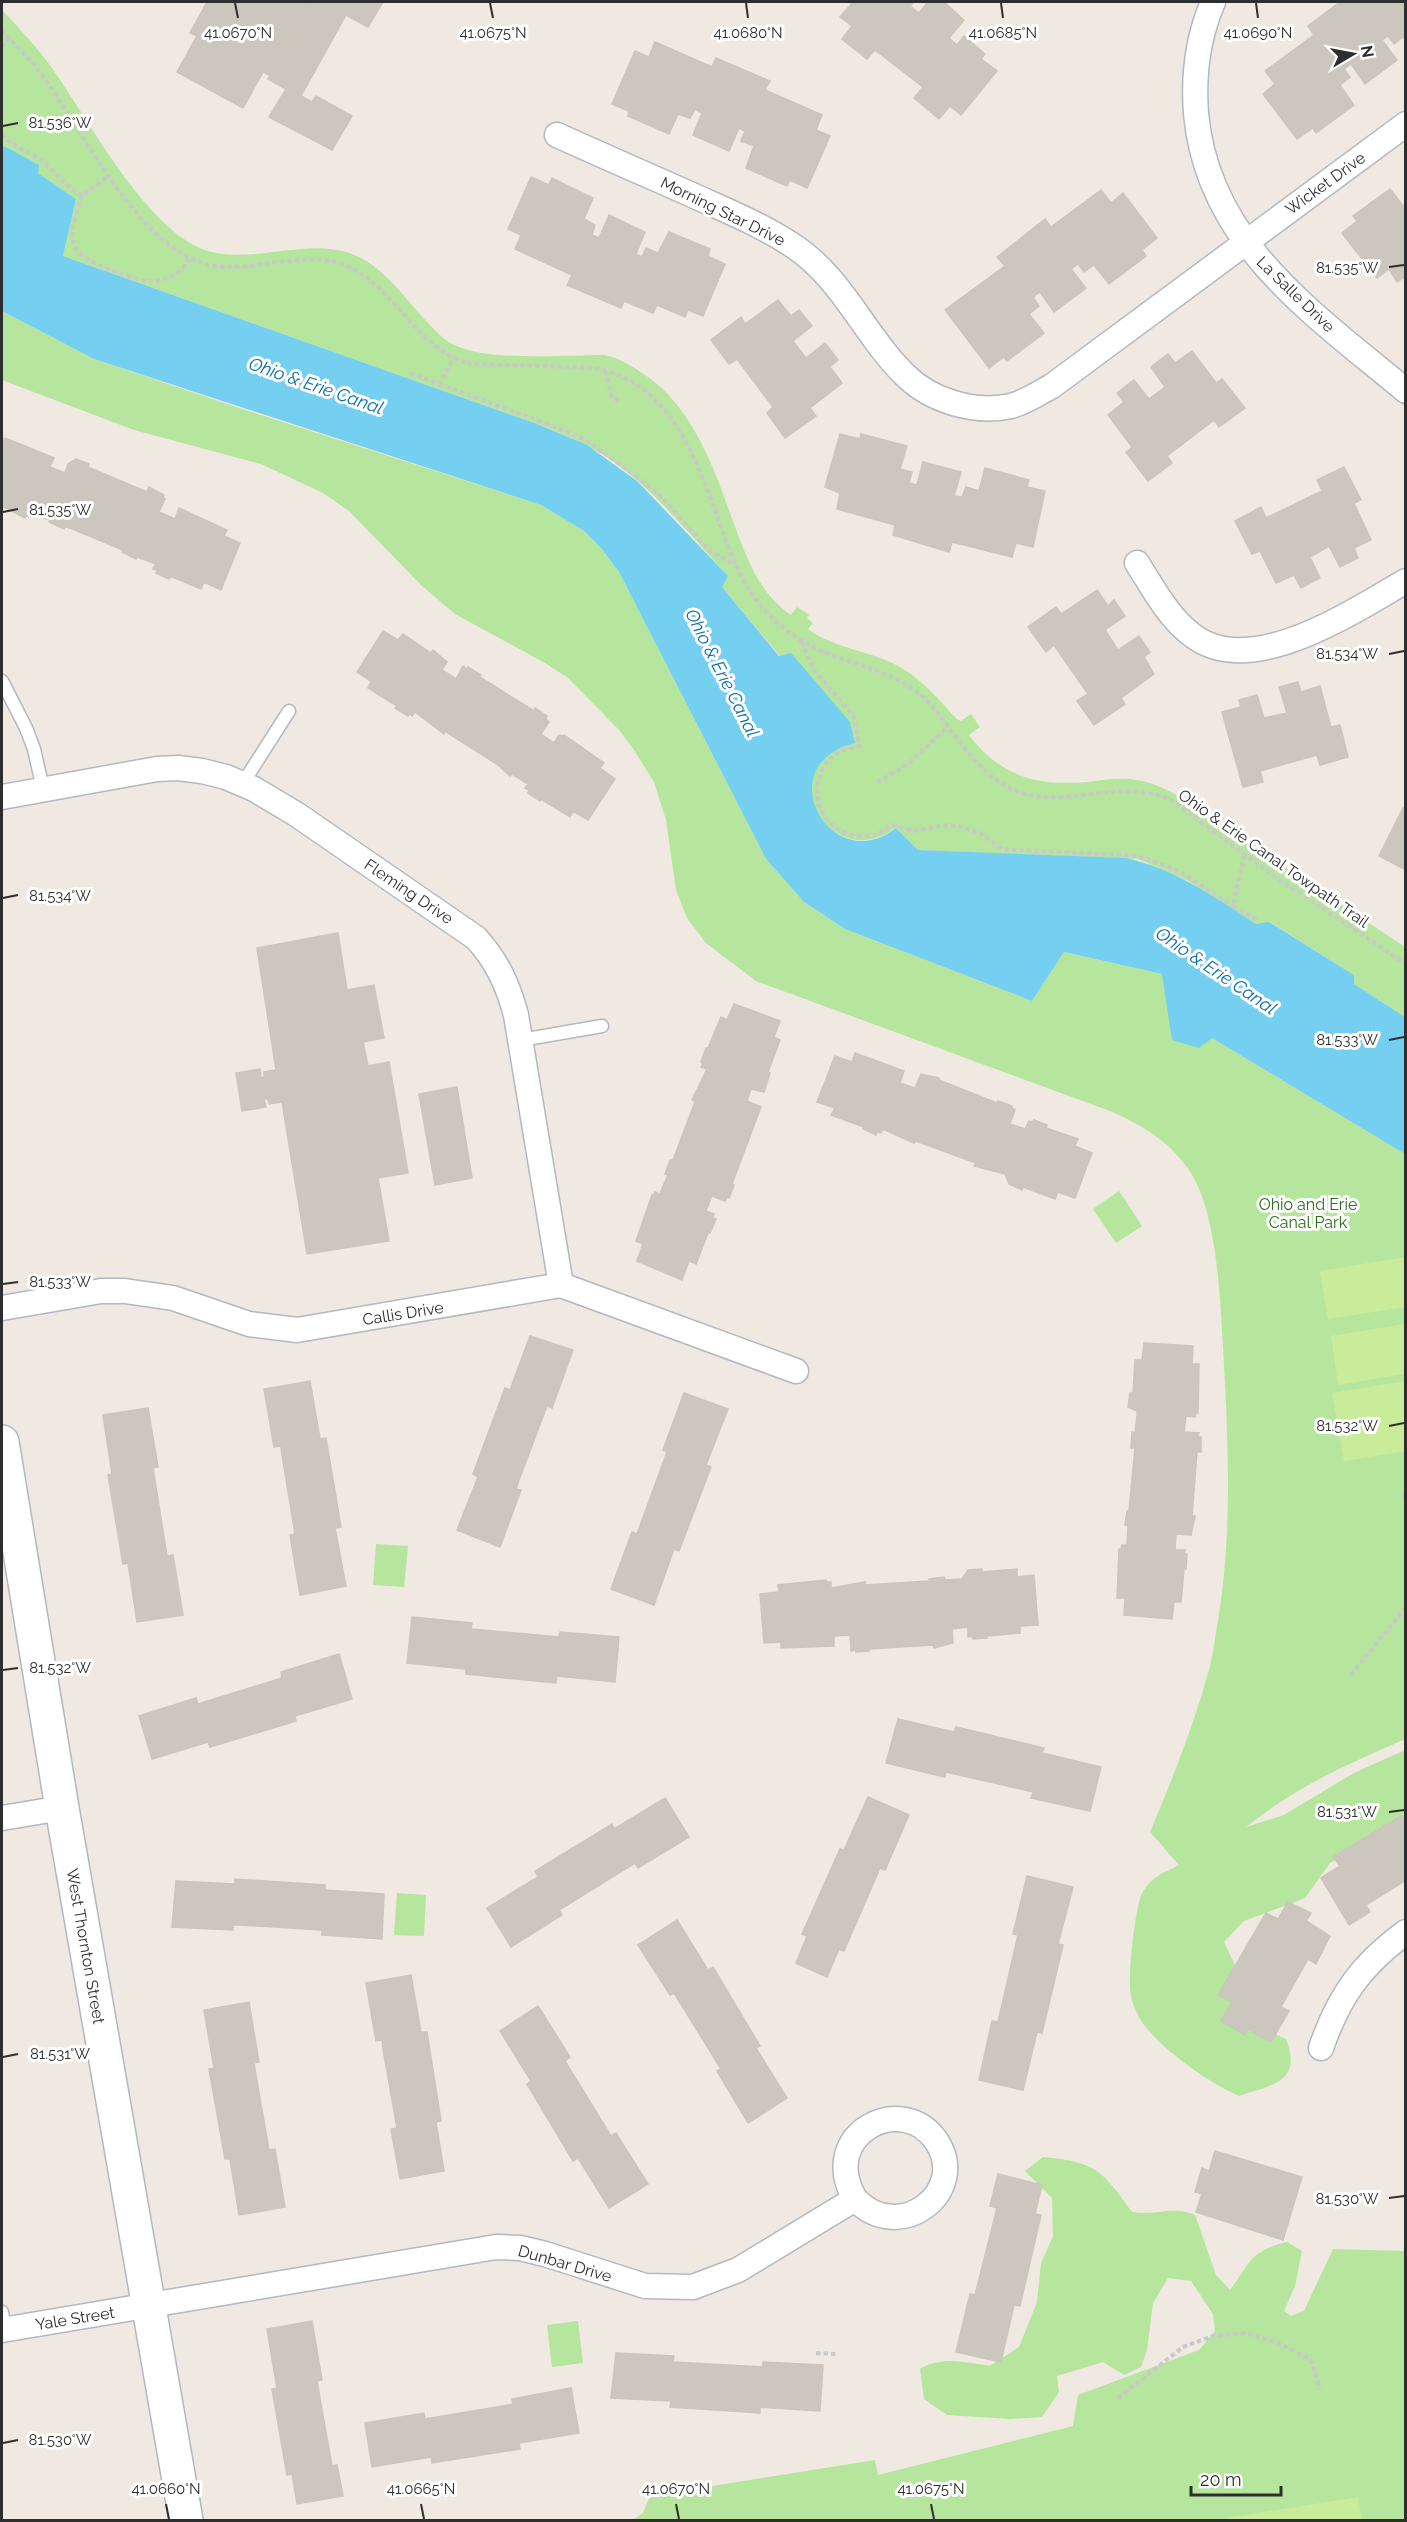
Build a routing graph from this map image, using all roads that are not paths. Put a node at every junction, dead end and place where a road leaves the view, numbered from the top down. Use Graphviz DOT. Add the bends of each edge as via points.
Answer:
graph roads {
  1 [pos="1213,2"];
  2 [pos="1406,124"];
  3 [pos="556,135"];
  4 [pos="1245,242"];
  5 [pos="1406,391"];
  6 [pos="1137,562"];
  7 [pos="1406,581"];
  8 [pos="2,681"];
  9 [pos="289,711"];
  10 [pos="243,783"];
  11 [pos="43,789"];
  12 [pos="2,797"];
  13 [pos="602,1026"];
  14 [pos="521,1040"];
  15 [pos="561,1285"];
  16 [pos="2,1308"];
  17 [pos="796,1371"];
  18 [pos="2,1442"];
  19 [pos="62,1808"];
  20 [pos="2,1818"];
  21 [pos="1406,1932"];
  22 [pos="1321,2048"];
  23 [pos="855,2199"];
  24 [pos="148,2306"];
  25 [pos="3,2324"];
  26 [pos="186,2520"];
  1 -- 4 [label="street, La Salle Drive" via="1195,68 1199,143 1215,192"];
  2 -- 4 [label="street, Wicket Drive"];
  3 -- 4 [label="street, Morning Star Drive" via="726,210 795,247 839,287 907,377 942,399 965,406 1001,407 1031,398 1052,386"];
  4 -- 5 [label="street, La Salle Drive" via="1316,317"];
  6 -- 7 [label="street" via="1181,626 1224,650 1239,651 1292,640"];
  8 -- 11 [label="lane" via="34,749"];
  9 -- 10 [label="lane"];
  10 -- 11 [label="street, Fleming Drive" via="178,768"];
  10 -- 14 [label="street, Fleming Drive" via="296,814 476,938 492,955 511,994"];
  11 -- 12 [label="street, Fleming Drive"];
  13 -- 14 [label="lane"];
  14 -- 15 [label="street, Fleming Drive"];
  15 -- 16 [label="street, Callis Drive" via="297,1330 249,1324 173,1298 124,1291 101,1291"];
  15 -- 17 [label="street, Callis Drive"];
  18 -- 19 [label="main road, West Thornton Street"];
  19 -- 20 [label="street"];
  19 -- 24 [label="main road, West Thornton Street"];
  21 -- 22 [label="street" via="1360,1972 1331,2019"];
  23 -- 23 [label="street" via="879,2216 896,2218 907,2217 931,2203 944,2171 936,2141 912,2121 880,2122 866,2129 851,2144 845,2160"];
  23 -- 24 [label="street, Dunbar Drive" via="738,2270 693,2287 645,2286 545,2254 496,2247"];
  24 -- 25 [label="street, Yale Street"];
  24 -- 26 [label="main road, West Thornton Street"];
}
